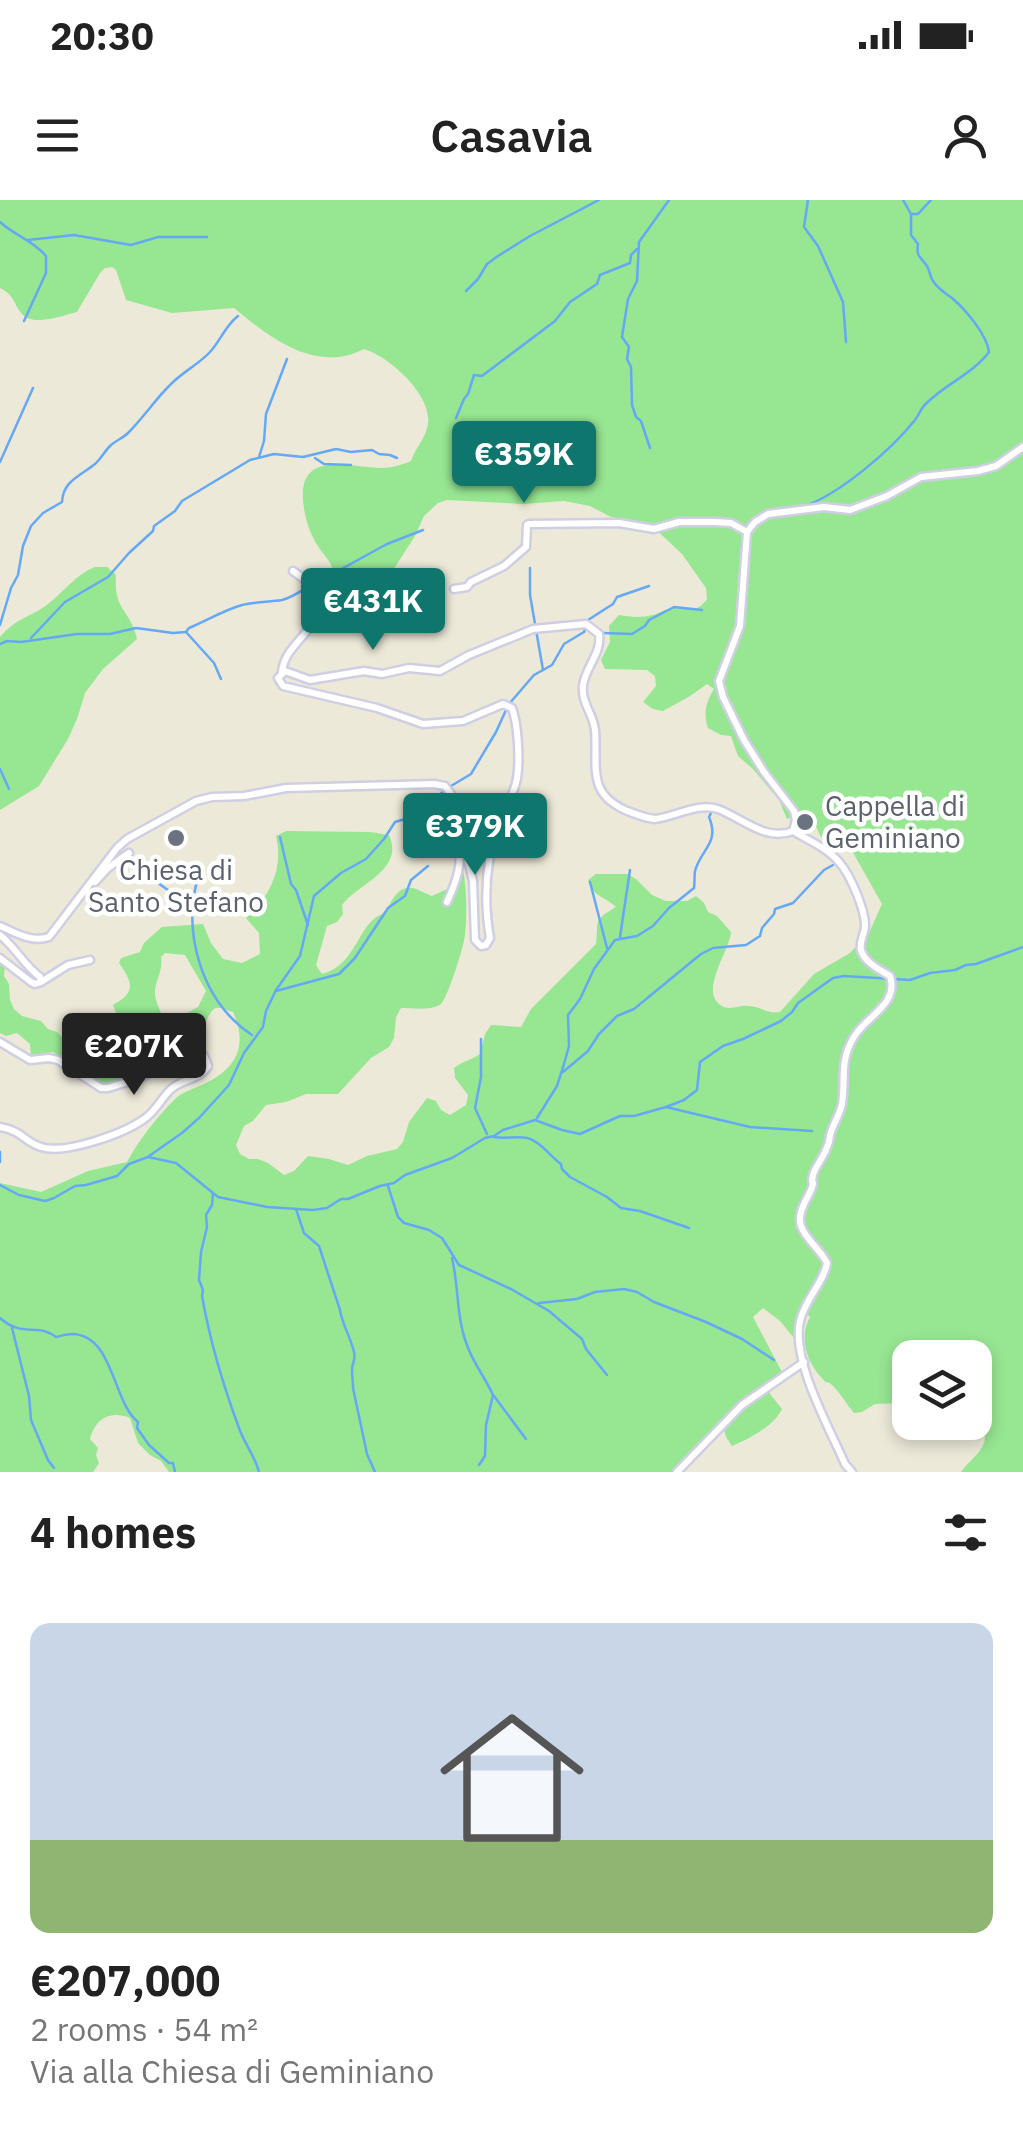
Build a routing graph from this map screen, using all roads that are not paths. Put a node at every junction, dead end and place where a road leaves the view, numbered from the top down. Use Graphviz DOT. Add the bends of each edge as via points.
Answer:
graph roads {
  1 [pos="1023,447"];
  2 [pos="748,532"];
  3 [pos="293,571"];
  4 [pos="454,590"];
  5 [pos="282,672"];
  6 [pos="459,822"];
  7 [pos="793,831"];
  8 [pos="129,853"];
  9 [pos="93,884"];
  10 [pos="446,892"];
  11 [pos="0,926"];
  12 [pos="0,935"];
  13 [pos="0,958"];
  14 [pos="90,960"];
  15 [pos="42,982"];
  16 [pos="0,1042"];
  17 [pos="0,1128"];
  18 [pos="805,1365"];
  19 [pos="678,1472"];
  20 [pos="852,1472"];
  1 -- 2 [label="street" via="996,466 921,477 850,510 824,506 768,514"];
  2 -- 4 [label="street" via="715,522 654,530 618,523 529,524 526,548 468,588"];
  2 -- 7 [label="street" via="740,626 719,681 744,740 794,811"];
  3 -- 5 [label="street" via="308,582 312,624"];
  5 -- 6 [label="street" via="283,686 423,724 463,720 504,704 512,708 517,779 490,858 490,938 483,946 475,940 473,881"];
  5 -- 7 [label="street" via="319,680 364,670 440,671 533,629 586,624 600,640 583,693 595,727 602,794 610,803 648,819 710,807 760,830"];
  6 -- 9 [label="street" via="448,789 434,784 286,788 202,799 127,839"];
  6 -- 10 [label="street" via="454,824 461,864 447,902"];
  7 -- 18 [label="street" via="841,864 864,917 862,954 893,986 846,1054 838,1119 800,1214 800,1225 827,1264 802,1315"];
  8 -- 9 [label="street"];
  9 -- 11 [label="street" via="46,938"];
  12 -- 15 [label="street"];
  13 -- 15 [label="street" via="30,982"];
  14 -- 15 [label="street" via="68,964"];
  16 -- 17 [label="street" via="30,1060 58,1060 100,1088 149,1074 187,1050 201,1053 208,1064 204,1073 173,1087 147,1118 110,1137 50,1149"];
  18 -- 19 [label="street" via="742,1406"];
  18 -- 20 [label="street"];
}
